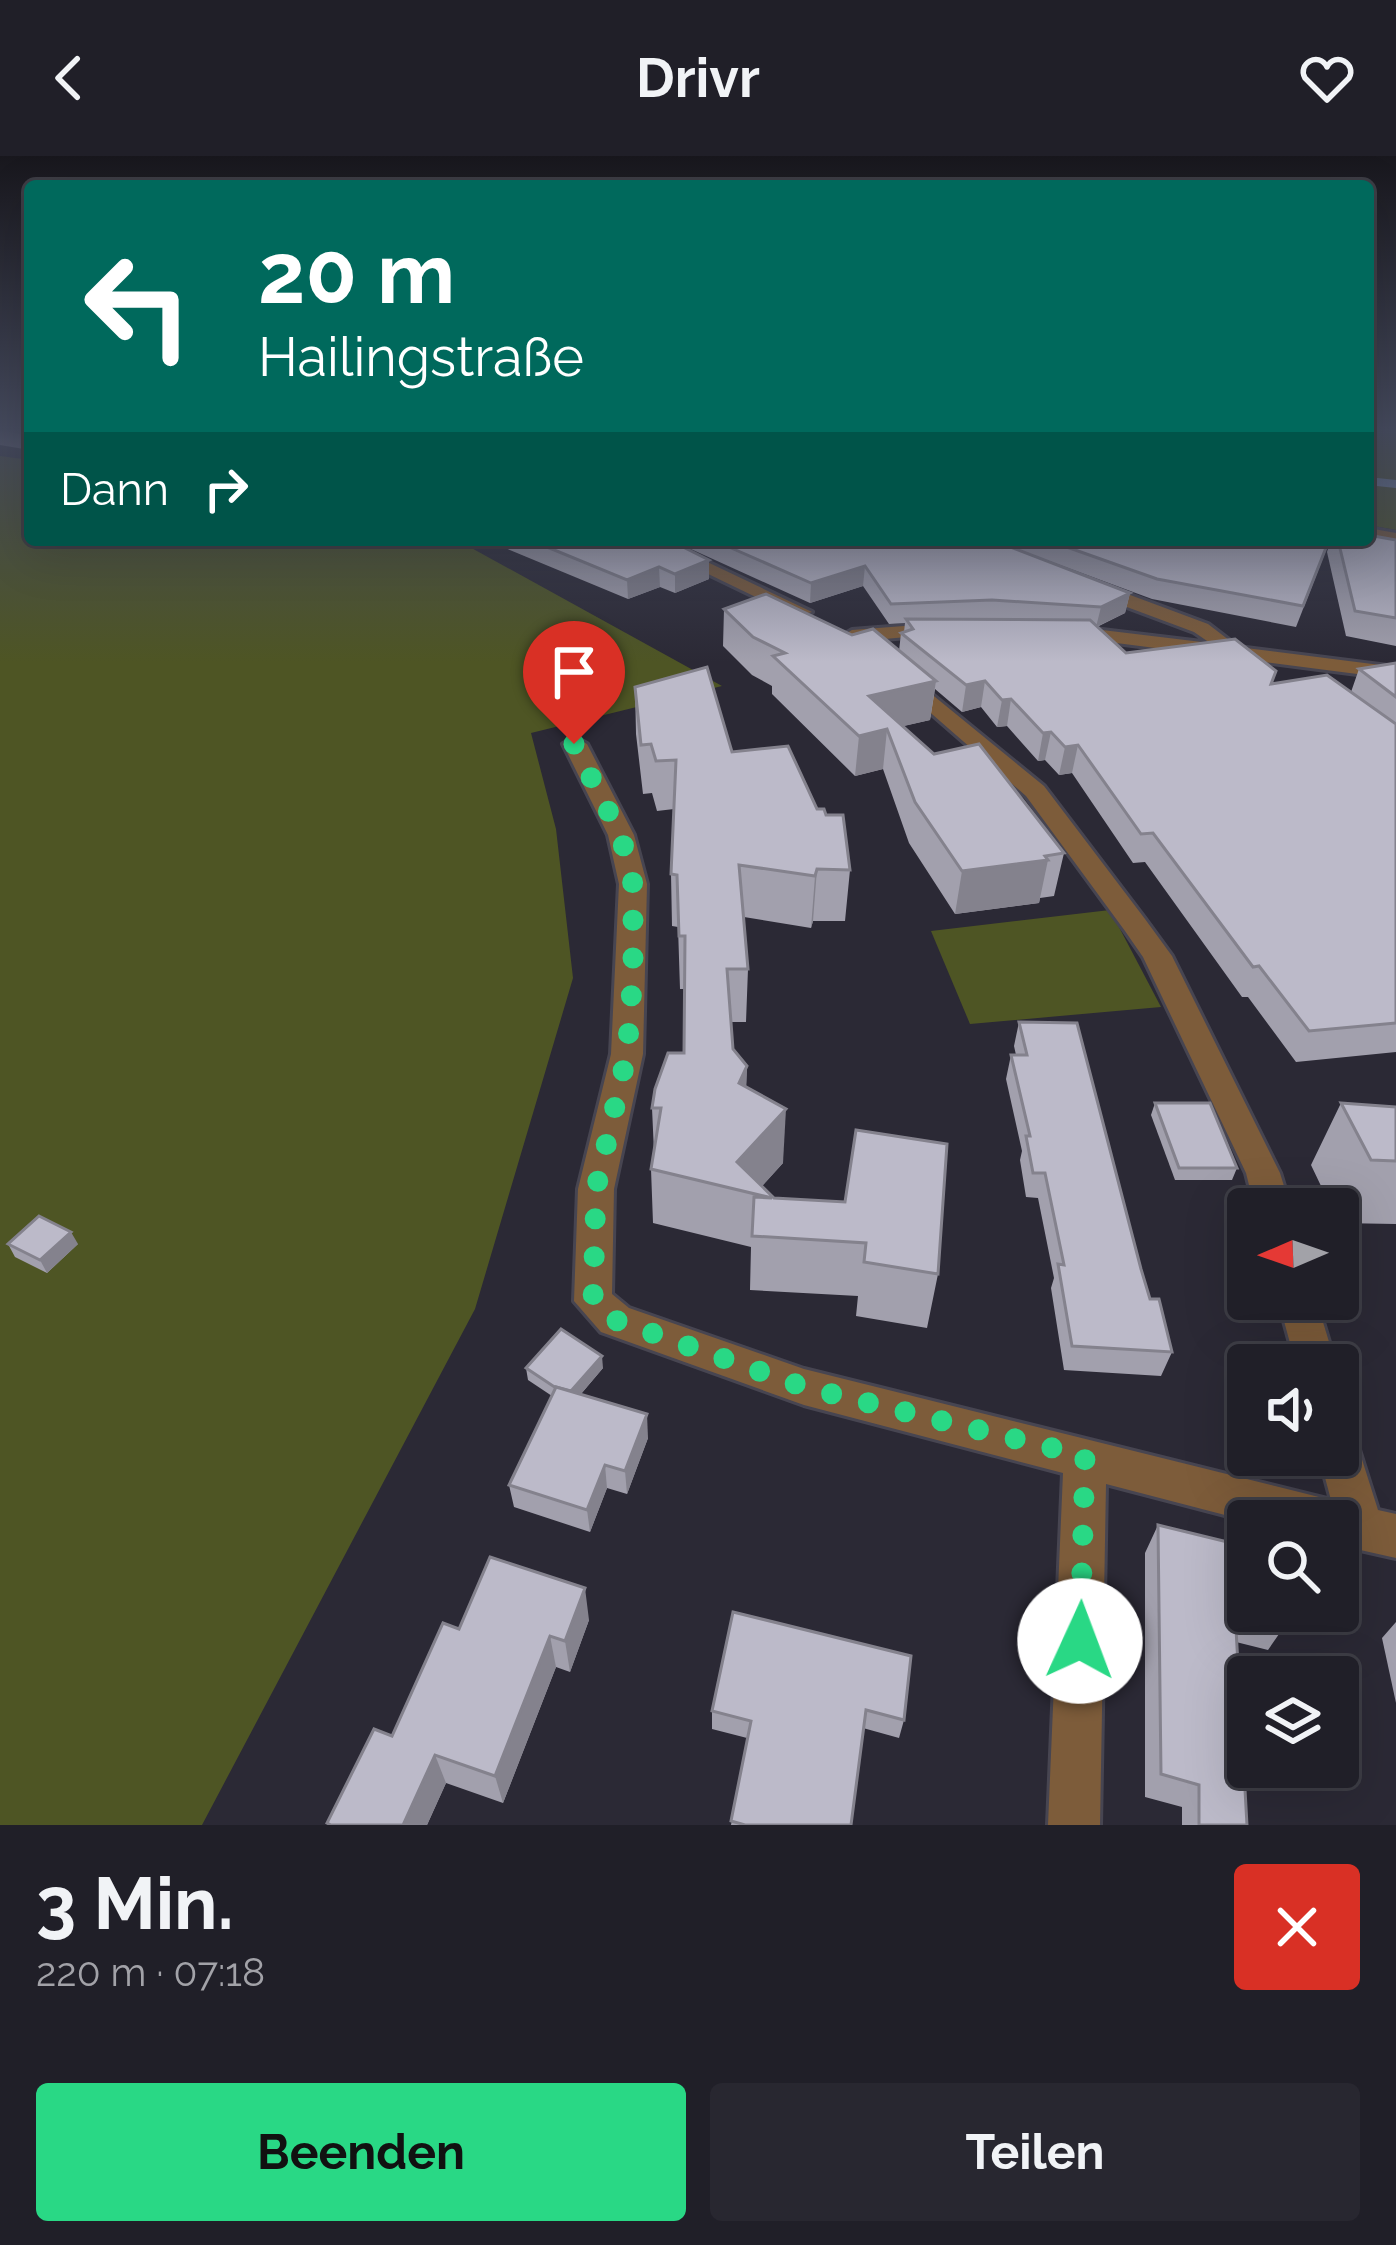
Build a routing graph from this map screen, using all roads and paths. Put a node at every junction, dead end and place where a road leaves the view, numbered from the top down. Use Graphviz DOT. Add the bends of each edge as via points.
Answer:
graph roads {
  1 [pos="660,546"];
  2 [pos="1073,581"];
  3 [pos="971,629"];
  4 [pos="1052,632"];
  5 [pos="852,636"];
  6 [pos="1232,651"];
  7 [pos="1276,655"];
  8 [pos="1396,673"];
  9 [pos="1311,682"];
  10 [pos="574,744"];
  11 [pos="1265,1188"];
  12 [pos="1085,1456"];
  13 [pos="1253,1500"];
  14 [pos="1074,1825"];
  1 -- 5 [label="street"];
  2 -- 6 [label="street" via="1202,628"];
  3 -- 5 [label="street"];
  4 -- 6 [label="street"];
  5 -- 11 [label="street" via="1035,791 1157,956"];
  6 -- 7 [label="street"];
  7 -- 8 [label="street"];
  7 -- 9 [label="street"];
  10 -- 12 [label="street" via="621,836 633,884 627,1054 596,1189 593,1301 615,1320 804,1387"];
  12 -- 13 [label="street"];
  12 -- 14 [label="street"];
}
